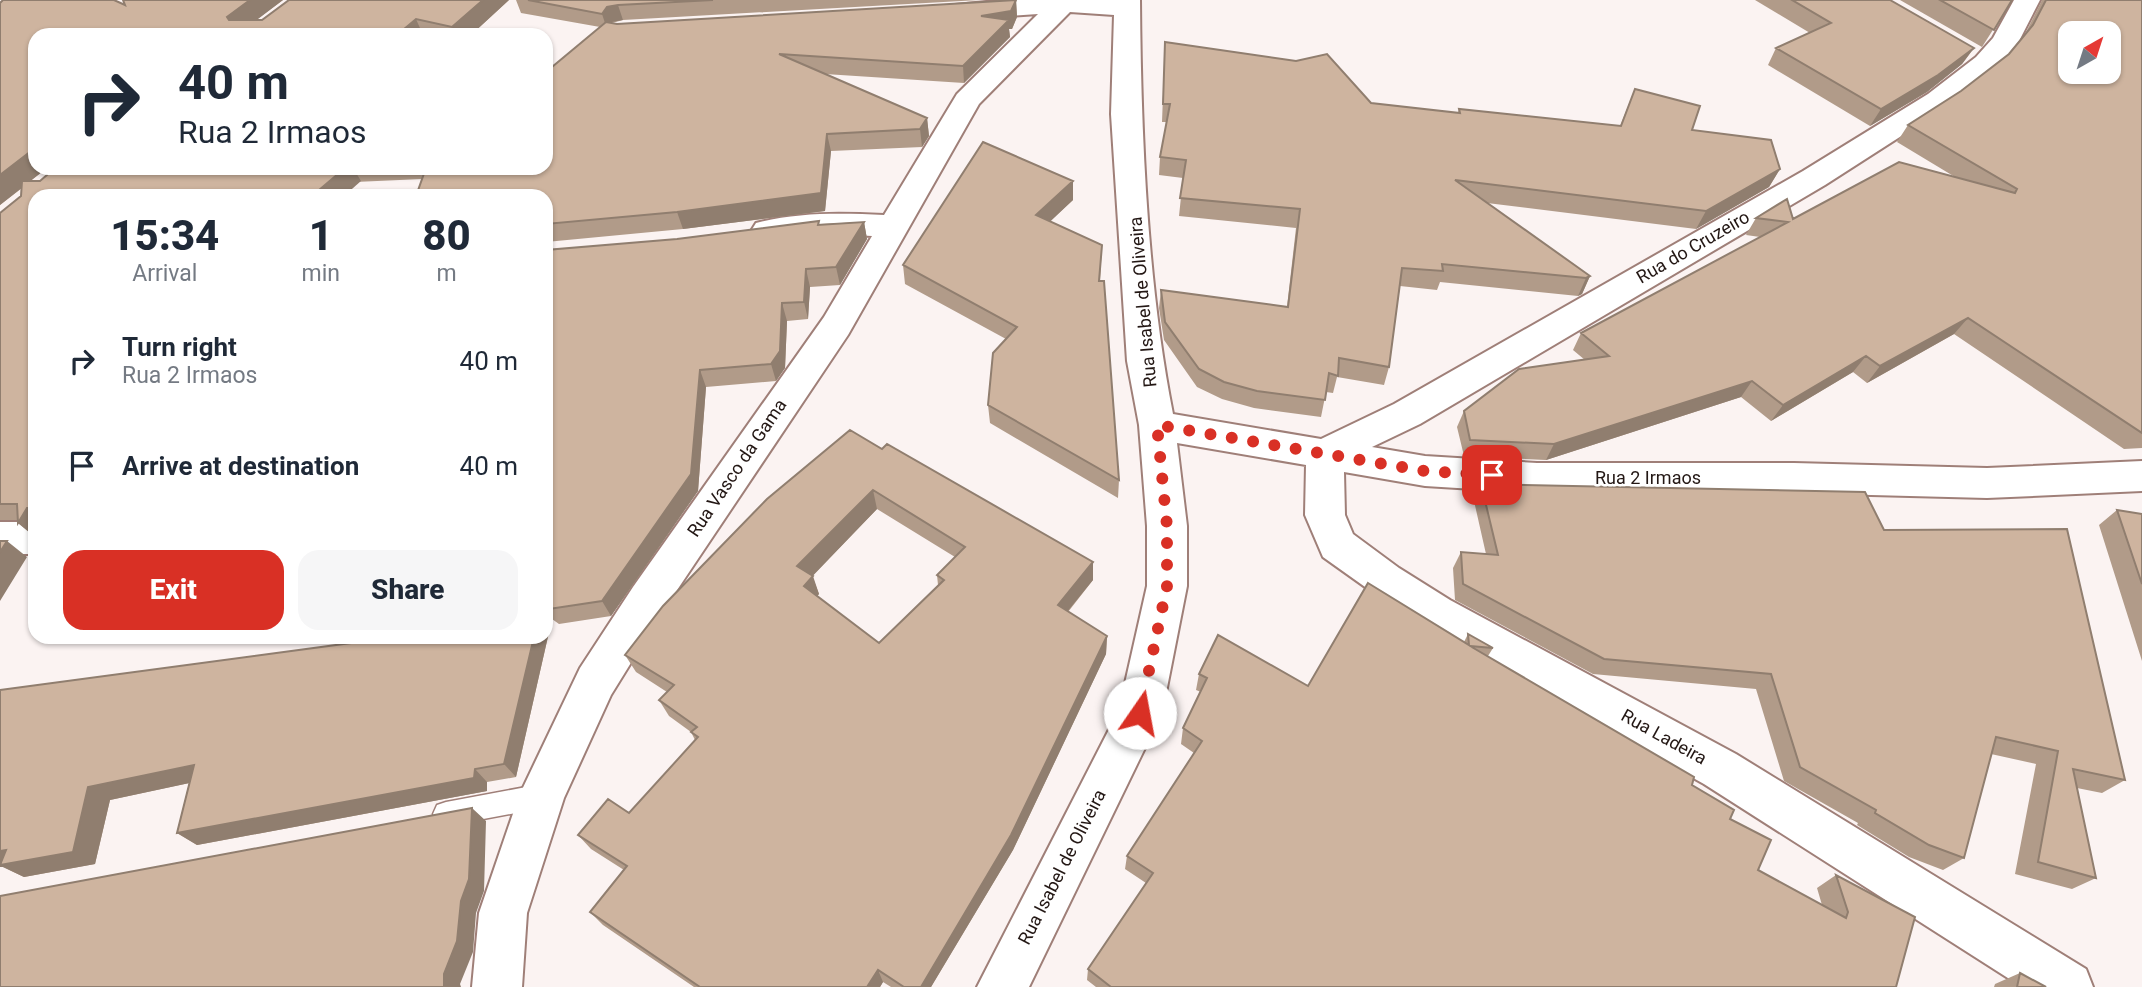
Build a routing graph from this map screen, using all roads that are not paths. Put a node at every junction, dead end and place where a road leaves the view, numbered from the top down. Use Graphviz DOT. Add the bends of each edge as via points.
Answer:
graph roads {
  1 [pos="2027,0"];
  2 [pos="1067,2"];
  3 [pos="1127,4"];
  4 [pos="936,12"];
  5 [pos="892,226"];
  6 [pos="738,235"];
  7 [pos="1157,425"];
  8 [pos="1325,453"];
  9 [pos="2142,477"];
  10 [pos="0,538"];
  11 [pos="28,538"];
  12 [pos="542,796"];
  13 [pos="420,818"];
  14 [pos="496,987"];
  15 [pos="1002,987"];
  16 [pos="2068,987"];
  1 -- 8 [label="street, Rua do Cruzeiro" via="2005,41 1976,57 1938,100 1814,178 1406,414"];
  2 -- 3 [label="street"];
  2 -- 4 [label="street"];
  2 -- 5 [label="street, Rua Vasco da Gama" via="967,100"];
  3 -- 7 [label="street, Rua Isabel de Oliveira" via="1126,114 1145,361"];
  5 -- 6 [label="street" via="834,223"];
  5 -- 12 [label="street, Rua Vasco da Gama" via="836,326 595,682"];
  7 -- 8 [label="street, Rua 2 Irmaos"];
  7 -- 15 [label="street, Rua Isabel de Oliveira" via="1167,526 1167,586 1140,713"];
  8 -- 9 [label="street, Rua 2 Irmaos" via="1425,471 1537,478 1987,483"];
  8 -- 16 [label="street, Rua Ladeira" via="1325,515 1333,536 1337,545 1375,573 1435,613 1720,769"];
  10 -- 11 [label="street"];
  12 -- 13 [label="lane"];
  12 -- 14 [label="street, Rua Vasco da Gama" via="502,913"];
}
